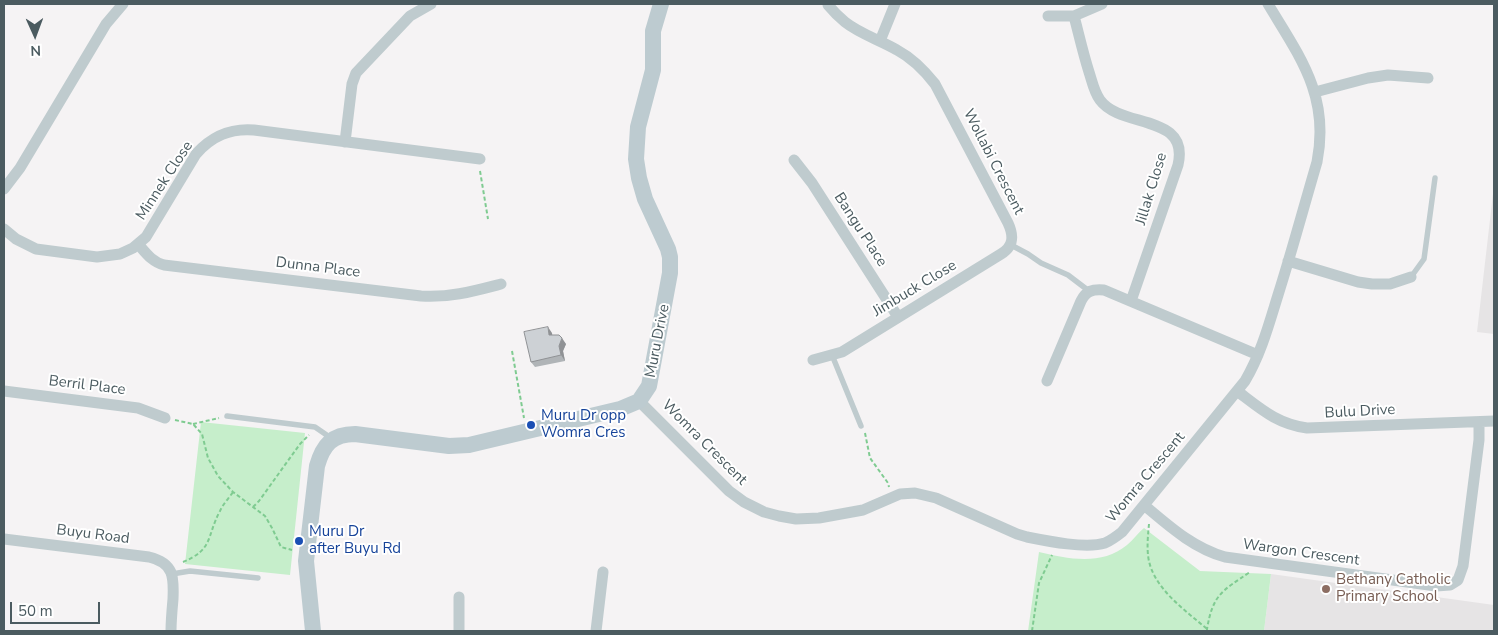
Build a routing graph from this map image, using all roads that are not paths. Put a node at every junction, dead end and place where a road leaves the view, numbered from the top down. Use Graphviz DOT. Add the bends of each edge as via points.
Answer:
graph roads {
  1 [pos="123,4"];
  2 [pos="431,4"];
  3 [pos="661,4"];
  4 [pos="895,4"];
  5 [pos="1102,4"];
  6 [pos="1268,4"];
  7 [pos="828,5"];
  8 [pos="1048,16"];
  9 [pos="1074,16"];
  10 [pos="880,41"];
  11 [pos="1428,78"];
  12 [pos="1315,92"];
  13 [pos="345,142"];
  14 [pos="480,158"];
  15 [pos="794,160"];
  16 [pos="1435,178"];
  17 [pos="4,189"];
  18 [pos="4,229"];
  19 [pos="138,244"];
  20 [pos="1011,245"];
  21 [pos="1288,261"];
  22 [pos="1411,277"];
  23 [pos="501,284"];
  24 [pos="1089,291"];
  25 [pos="1131,301"];
  26 [pos="898,317"];
  27 [pos="832,355"];
  28 [pos="1258,355"];
  29 [pos="812,360"];
  30 [pos="1047,382"];
  31 [pos="4,391"];
  32 [pos="1237,391"];
  33 [pos="639,401"];
  34 [pos="227,416"];
  35 [pos="165,418"];
  36 [pos="1494,421"];
  37 [pos="1479,422"];
  38 [pos="861,426"];
  39 [pos="332,440"];
  40 [pos="1144,505"];
  41 [pos="4,539"];
  42 [pos="170,571"];
  43 [pos="603,572"];
  44 [pos="258,578"];
  45 [pos="459,597"];
  46 [pos="171,631"];
  47 [pos="313,631"];
  48 [pos="459,631"];
  49 [pos="596,631"];
  1 -- 17 [label="street" via="106,24 20,168"];
  2 -- 13 [label="street" via="410,16 356,73"];
  3 -- 33 [label="street, Muru Drive" via="653,31 654,70 638,127 636,159 645,199 668,249 670,274 651,378"];
  4 -- 10 [label="street"];
  5 -- 9 [label="street"];
  6 -- 12 [label="street, Womra Crescent" via="1302,60"];
  7 -- 10 [label="street, Wollabi Crescent" via="854,28"];
  8 -- 9 [label="street"];
  9 -- 25 [label="street, Jillak Close" via="1099,99 1110,110 1169,132 1180,148 1178,165"];
  10 -- 20 [label="street, Wollabi Crescent" via="914,61 935,84 1008,223"];
  11 -- 12 [label="street" via="1383,76"];
  12 -- 21 [label="street, Womra Crescent" via="1321,124 1320,150"];
  13 -- 14 [label="street, Minnek Close"];
  13 -- 19 [label="street, Minnek Close" via="245,130 219,135 196,154 151,231"];
  15 -- 26 [label="street, Bangu Place"];
  16 -- 22 [label="lane" via="1424,258"];
  18 -- 19 [label="street, Minnek Close" via="16,240 36,249 97,257 120,254"];
  19 -- 23 [label="street, Dunna Place" via="154,261 164,265 421,296 453,296"];
  20 -- 24 [label="lane" via="1068,275"];
  20 -- 26 [label="street, Jimbuck Close"];
  21 -- 22 [label="street" via="1372,284 1390,284"];
  21 -- 28 [label="street, Womra Crescent"];
  24 -- 25 [label="street" via="1104,290"];
  24 -- 30 [label="street" via="1080,301"];
  25 -- 28 [label="street"];
  26 -- 27 [label="street, Jimbuck Close"];
  27 -- 29 [label="street, Jimbuck Close"];
  27 -- 38 [label="lane"];
  28 -- 32 [label="street, Womra Crescent"];
  31 -- 35 [label="street, Berril Place" via="138,408"];
  32 -- 37 [label="street, Bulu Drive" via="1275,419 1307,428"];
  32 -- 40 [label="street, Womra Crescent"];
  33 -- 39 [label="street" via="620,409 462,445 355,434"];
  33 -- 40 [label="street, Womra Crescent" via="729,492 764,512 787,518 812,519 863,510 908,492 929,496 1017,534 1085,546 1105,543 1122,532"];
  34 -- 39 [label="lane" via="315,428"];
  36 -- 37 [label="street, Bulu Drive"];
  37 -- 40 [label="street, Wargon Crescent" via="1463,566 1455,583 1446,586 1232,558 1203,549 1184,538"];
  39 -- 47 [label="street" via="321,453 317,466 306,554"];
  41 -- 42 [label="street, Buyu Road" via="148,557 159,560"];
  42 -- 44 [label="lane"];
  42 -- 46 [label="street" via="174,587"];
  43 -- 49 [label="street"];
  45 -- 48 [label="street"];
}
